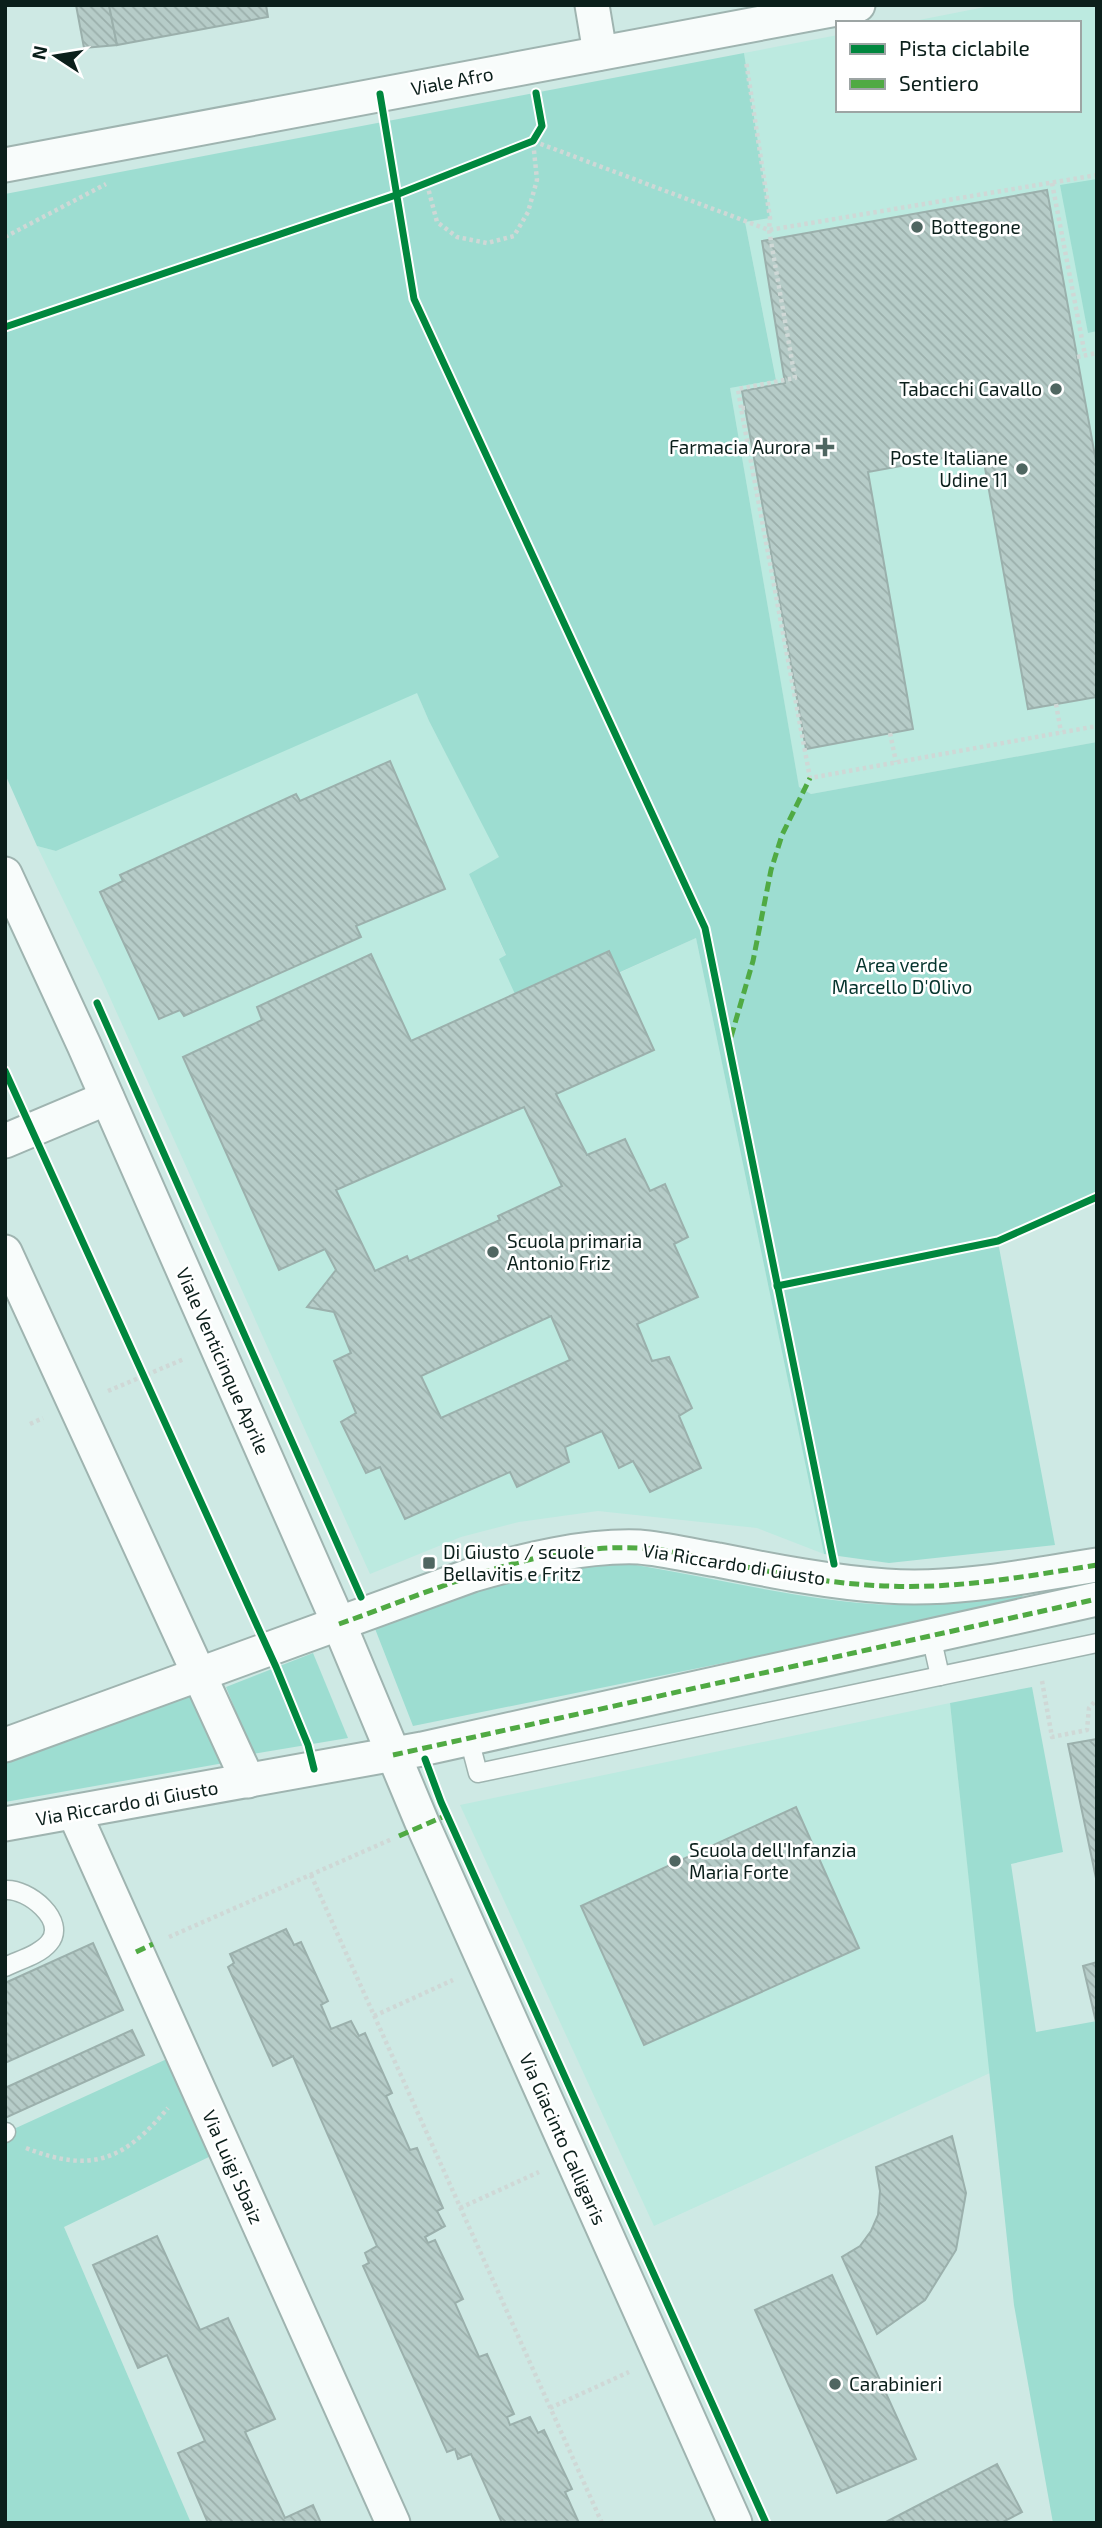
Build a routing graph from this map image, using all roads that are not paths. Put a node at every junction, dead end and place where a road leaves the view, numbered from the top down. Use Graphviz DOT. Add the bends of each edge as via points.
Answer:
graph roads {
  1 [pos="592,5"];
  2 [pos="858,5"];
  3 [pos="600,53"];
  4 [pos="5,165"];
  5 [pos="5,874"];
  6 [pos="107,1098"];
  7 [pos="5,1141"];
  8 [pos="5,1252"];
  9 [pos="1097,1565"];
  10 [pos="1097,1599"];
  11 [pos="339,1624"];
  12 [pos="931,1636"];
  13 [pos="1097,1643"];
  14 [pos="199,1676"];
  15 [pos="940,1676"];
  16 [pos="470,1739"];
  17 [pos="5,1745"];
  18 [pos="393,1755"];
  19 [pos="248,1781"];
  20 [pos="74,1811"];
  21 [pos="5,1824"];
  22 [pos="5,1890"];
  23 [pos="5,1967"];
  24 [pos="393,2523"];
  25 [pos="734,2523"];
  1 -- 3 [label="street"];
  2 -- 3 [label="street, Viale Afro"];
  3 -- 4 [label="street, Viale Afro"];
  5 -- 6 [label="street, Viale Venticinque Aprile"];
  6 -- 7 [label="street"];
  6 -- 11 [label="street, Viale Venticinque Aprile"];
  8 -- 14 [label="street"];
  9 -- 11 [label="street, Via Riccardo di Giusto" via="1004,1580 887,1586 800,1576 640,1547 604,1548 505,1565"];
  10 -- 12 [label="street, Via Riccardo di Giusto"];
  11 -- 14 [label="street, Via Riccardo di Giusto"];
  11 -- 18 [label="street"];
  12 -- 15 [label="lane"];
  12 -- 16 [label="street, Via Riccardo di Giusto"];
  13 -- 15 [label="lane"];
  14 -- 17 [label="street, Via Riccardo di Giusto"];
  14 -- 19 [label="street, Via Riccardo di Giusto"];
  15 -- 16 [label="lane" via="478,1773"];
  16 -- 18 [label="street, Via Riccardo di Giusto"];
  18 -- 19 [label="street, Via Riccardo di Giusto"];
  18 -- 25 [label="street, Via Giacinto Calligaris"];
  19 -- 20 [label="street, Via Riccardo di Giusto"];
  20 -- 21 [label="street, Via Riccardo di Giusto"];
  20 -- 24 [label="street, Via Luigi Sbaiz"];
  22 -- 23 [label="lane" via="38,1902 54,1929 51,1941 41,1950"];
}
